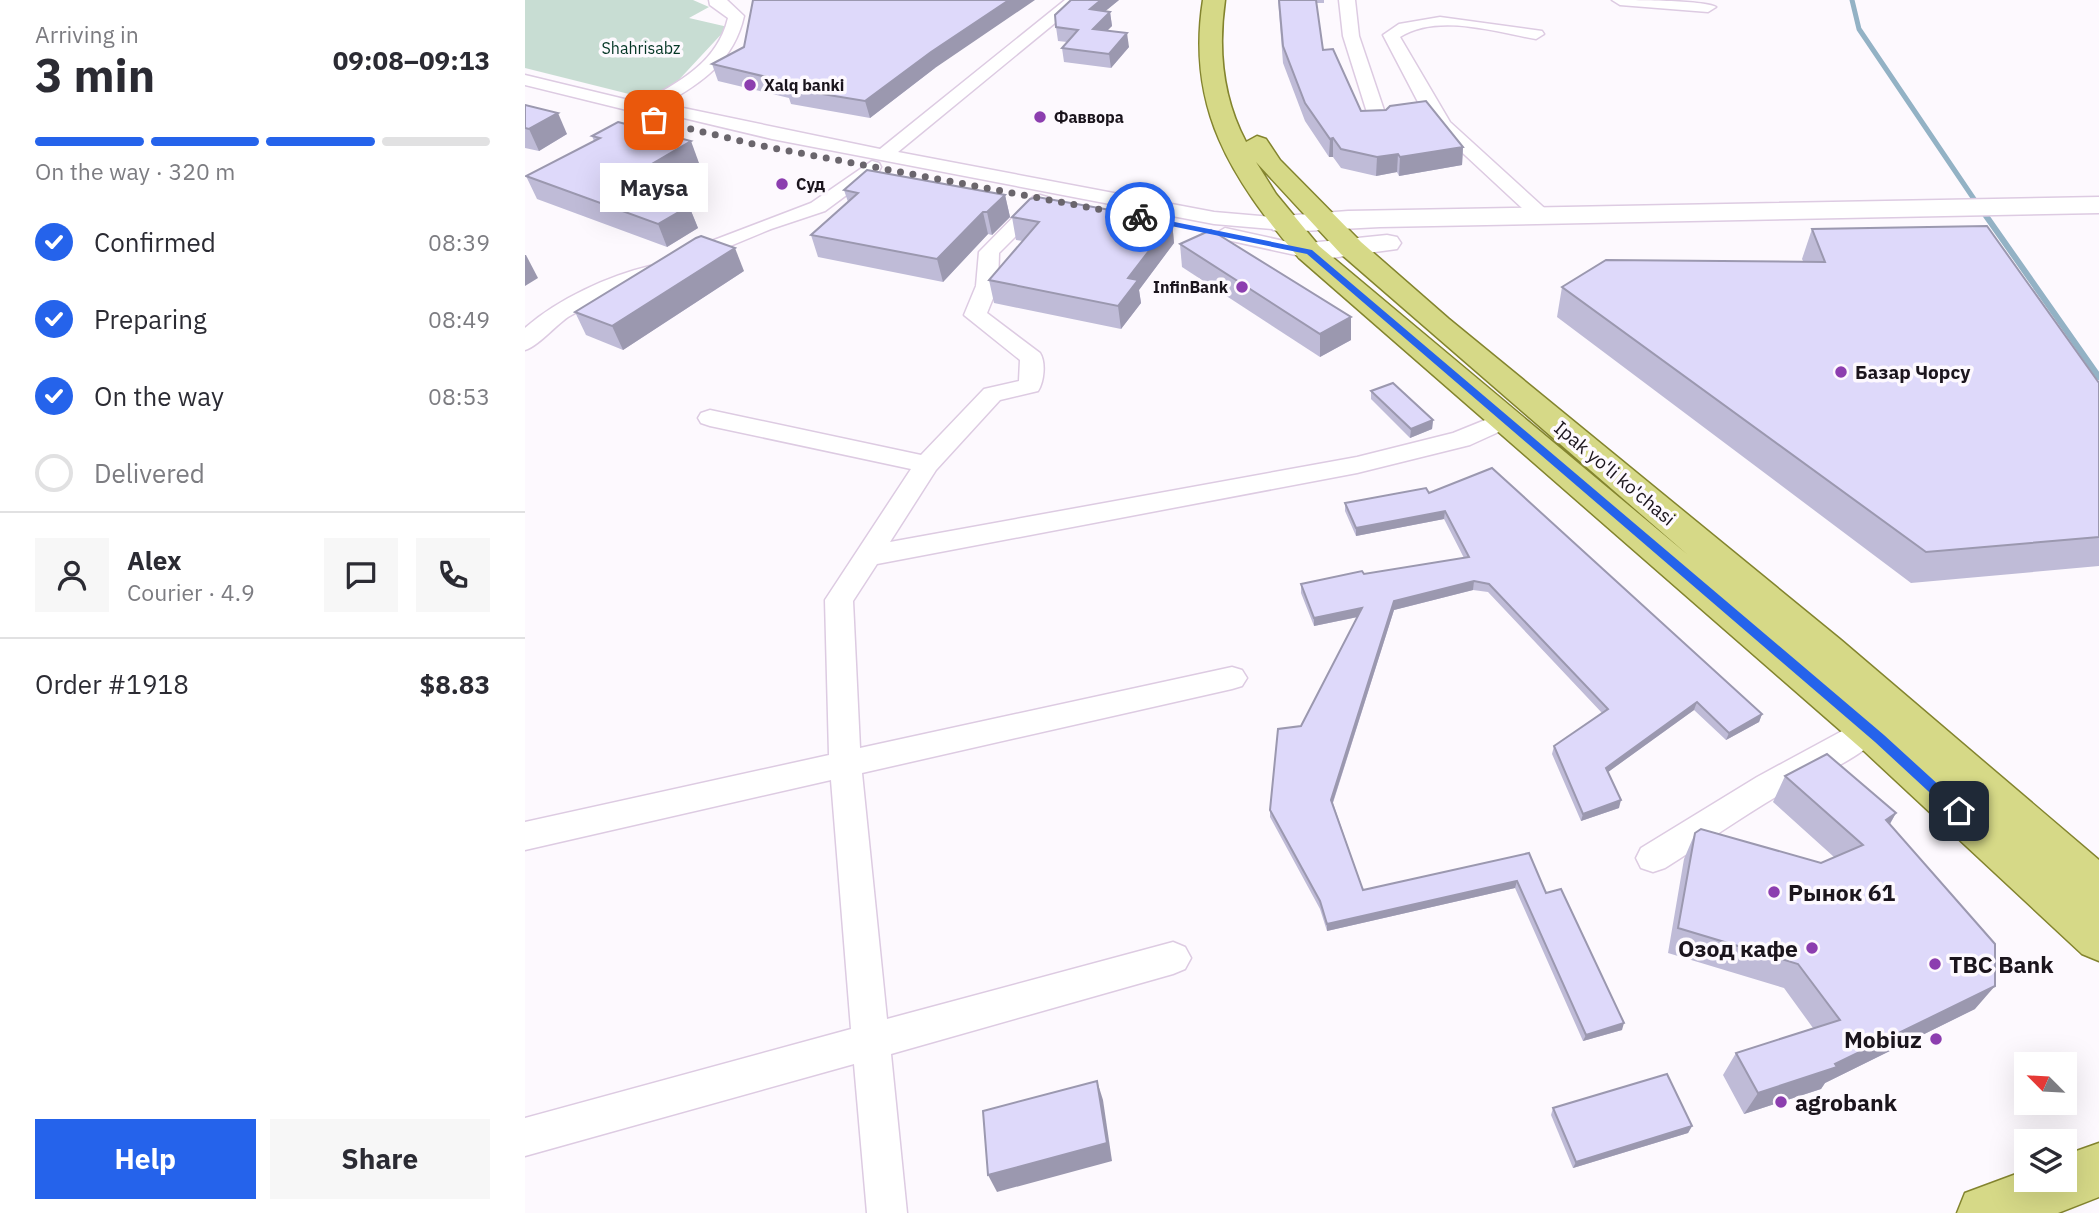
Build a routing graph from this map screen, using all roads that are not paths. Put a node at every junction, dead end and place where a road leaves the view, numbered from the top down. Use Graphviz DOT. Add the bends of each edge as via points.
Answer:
graph roads {
  1 [pos="719,0"];
  2 [pos="1075,0"];
  3 [pos="1214,0"];
  4 [pos="1233,0"];
  5 [pos="1347,0"];
  6 [pos="1620,0"];
  7 [pos="1707,7"];
  8 [pos="1536,34"];
  9 [pos="525,80"];
  10 [pos="643,109"];
  11 [pos="1379,122"];
  12 [pos="878,161"];
  13 [pos="1042,199"];
  14 [pos="2099,205"];
  15 [pos="2014,215"];
  16 [pos="1966,216"];
  17 [pos="1544,218"];
  18 [pos="1283,224"];
  19 [pos="2099,225"];
  20 [pos="1316,236"];
  21 [pos="1351,248"];
  22 [pos="525,343"];
  23 [pos="710,418"];
  24 [pos="1505,420"];
  25 [pos="927,464"];
  26 [pos="866,556"];
  27 [pos="1232,678"];
  28 [pos="1868,729"];
  29 [pos="845,763"];
  30 [pos="525,836"];
  31 [pos="1653,858"];
  32 [pos="2099,888"];
  33 [pos="2099,939"];
  34 [pos="1173,958"];
  35 [pos="873,1042"];
  36 [pos="525,1137"];
  37 [pos="2099,1170"];
  38 [pos="887,1213"];
  39 [pos="1985,1213"];
  1 -- 10 [label="street" via="715,2 736,16 735,32 712,68"];
  2 -- 12 [label="street"];
  3 -- 18 [label="main road, Ipak yo'li ko'chasi" via="1210,54 1218,113 1239,157"];
  4 -- 20 [label="main road, Ipak yo'li ko'chasi" via="1229,29 1234,86 1249,131"];
  5 -- 11 [label="street" via="1351,36"];
  6 -- 7 [label="street"];
  8 -- 17 [label="street" via="1434,21 1391,35 1444,126"];
  9 -- 10 [label="street"];
  10 -- 12 [label="street" via="654,120 757,145"];
  12 -- 13 [label="street"];
  12 -- 18 [label="street" via="1214,218"];
  12 -- 22 [label="street" via="818,207 588,298 531,331"];
  13 -- 20 [label="street"];
  13 -- 25 [label="street" via="989,252 987,286 975,316 1032,358 1030,386 992,394"];
  14 -- 15 [label="main road"];
  15 -- 16 [label="main road"];
  15 -- 19 [label="main road"];
  16 -- 17 [label="main road"];
  16 -- 21 [label="main road"];
  17 -- 20 [label="main road"];
  18 -- 20 [label="main road, Ipak yo'li ko'chasi"];
  20 -- 21 [label="main road, Ipak yo'li ko'chasi"];
  20 -- 24 [label="main road, Ipak yo'li ko'chasi"];
  21 -- 32 [label="main road, Ipak yo'li ko'chasi"];
  23 -- 25 [label="street"];
  24 -- 26 [label="street" via="1461,439 1357,465"];
  24 -- 28 [label="main road, Ipak yo'li ko'chasi"];
  25 -- 26 [label="street"];
  26 -- 29 [label="street" via="839,600"];
  27 -- 29 [label="street"];
  28 -- 31 [label="street"];
  28 -- 33 [label="main road, Ipak yo'li ko'chasi"];
  29 -- 30 [label="street"];
  29 -- 35 [label="street"];
  34 -- 35 [label="street"];
  35 -- 36 [label="street"];
  35 -- 38 [label="street"];
  37 -- 39 [label="main road"];
}
